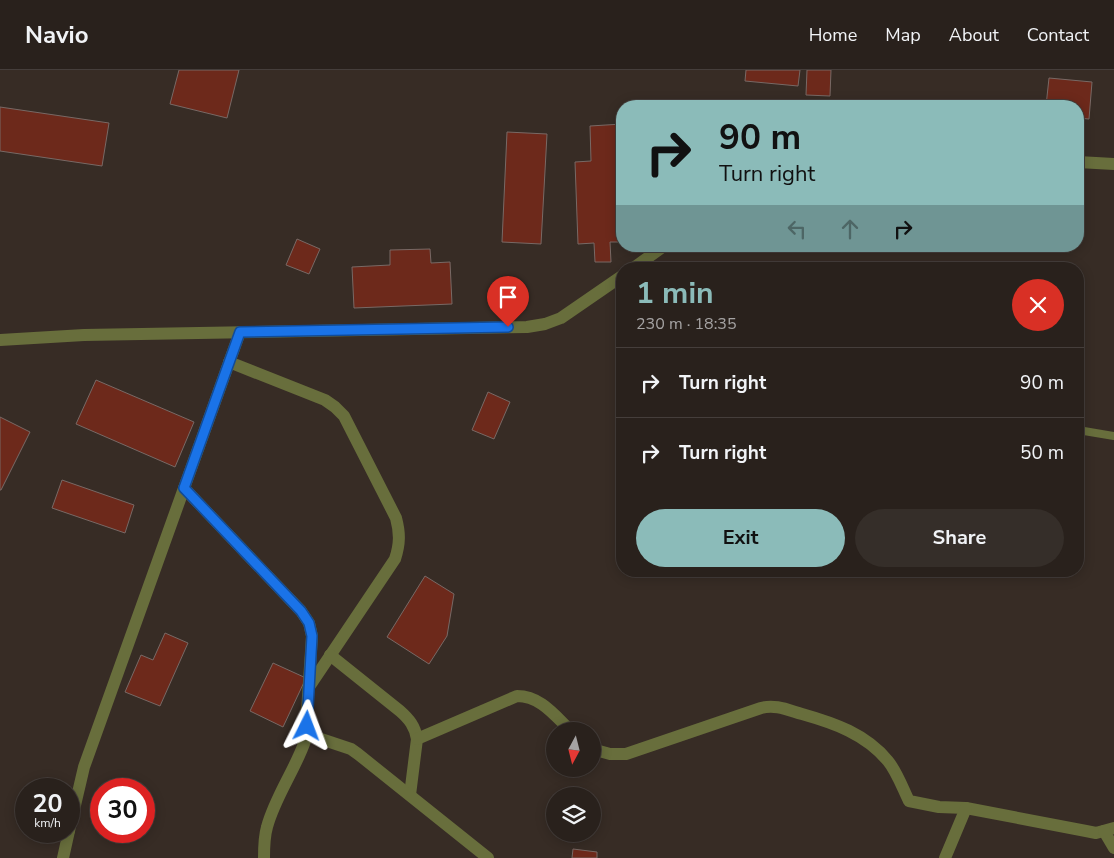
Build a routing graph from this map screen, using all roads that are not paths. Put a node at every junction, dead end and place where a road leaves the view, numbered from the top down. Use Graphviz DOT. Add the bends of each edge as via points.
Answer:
graph roads {
  1 [pos="1084,162"];
  2 [pos="1114,164"];
  3 [pos="656,252"];
  4 [pos="642,262"];
  5 [pos="616,280"];
  6 [pos="240,332"];
  7 [pos="0,340"];
  8 [pos="229,362"];
  9 [pos="1084,431"];
  10 [pos="1114,436"];
  11 [pos="184,488"];
  12 [pos="330,655"];
  13 [pos="309,687"];
  14 [pos="561,722"];
  15 [pos="306,734"];
  16 [pos="418,739"];
  17 [pos="601,752"];
  18 [pos="80,784"];
  19 [pos="410,795"];
  20 [pos="966,808"];
  21 [pos="1109,830"];
  22 [pos="66,843"];
  23 [pos="1114,848"];
  24 [pos="63,858"];
  25 [pos="264,858"];
  26 [pos="488,858"];
  27 [pos="945,858"];
  1 -- 2 [label="street"];
  3 -- 4 [label="street"];
  5 -- 6 [label="street" via="561,318 528,327"];
  6 -- 7 [label="street"];
  6 -- 8 [label="street"];
  8 -- 11 [label="street"];
  8 -- 12 [label="street" via="325,400 335,407 344,416 396,518 400,545 395,559"];
  9 -- 10 [label="lane"];
  11 -- 13 [label="street" via="309,623 312,636"];
  11 -- 18 [label="street"];
  12 -- 13 [label="street"];
  12 -- 16 [label="street" via="409,720"];
  13 -- 15 [label="street"];
  14 -- 16 [label="street" via="541,703 528,696 517,696"];
  15 -- 19 [label="street" via="351,749"];
  15 -- 25 [label="street" via="301,754 270,818 264,839"];
  16 -- 19 [label="street"];
  17 -- 20 [label="street" via="626,754 774,706 831,722 870,744 889,761 909,801 939,808"];
  19 -- 26 [label="street"];
  20 -- 21 [label="street" via="1086,831"];
  20 -- 27 [label="street"];
  21 -- 23 [label="street"];
  22 -- 24 [label="street"];
}
